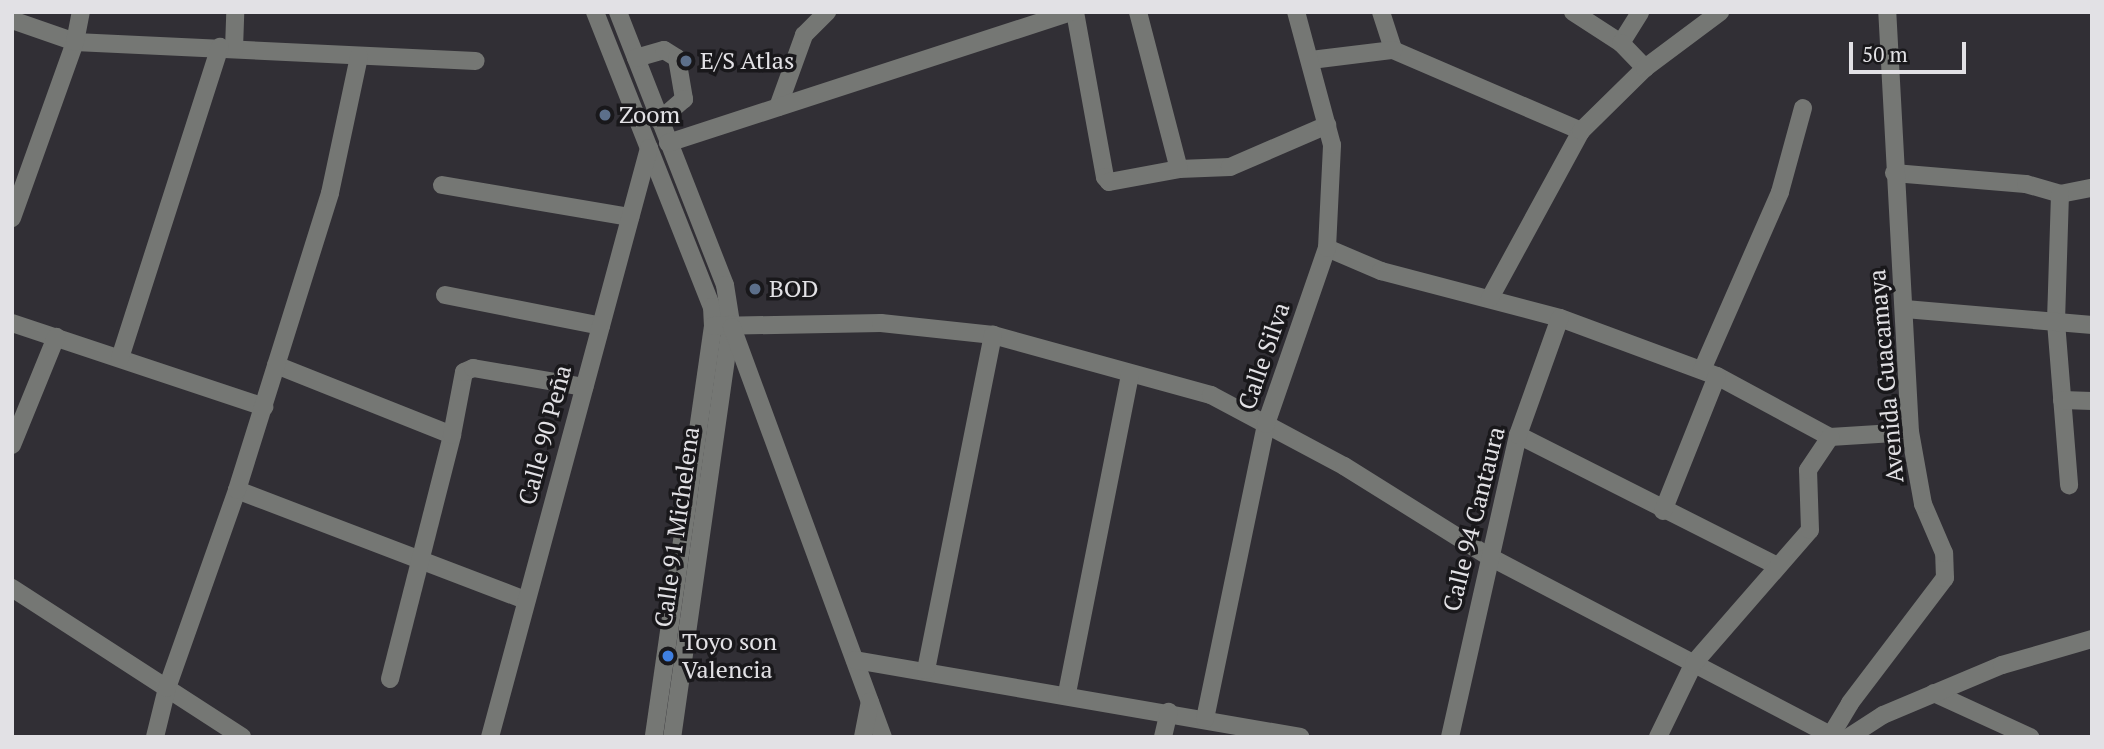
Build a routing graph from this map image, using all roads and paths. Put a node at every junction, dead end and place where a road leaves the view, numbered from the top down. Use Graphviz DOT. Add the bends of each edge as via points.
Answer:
graph roads {
  1 [pos="81,12"];
  2 [pos="235,12"];
  3 [pos="595,12"];
  4 [pos="618,12"];
  5 [pos="827,12"];
  6 [pos="1073,12"];
  7 [pos="1138,12"];
  8 [pos="1296,12"];
  9 [pos="1381,12"];
  10 [pos="1573,12"];
  11 [pos="1640,12"];
  12 [pos="1720,12"];
  13 [pos="1887,12"];
  14 [pos="12,20"];
  15 [pos="75,41"];
  16 [pos="1621,43"];
  17 [pos="227,48"];
  18 [pos="1393,50"];
  19 [pos="359,56"];
  20 [pos="636,58"];
  21 [pos="1311,60"];
  22 [pos="476,61"];
  23 [pos="1645,68"];
  24 [pos="778,107"];
  25 [pos="1803,108"];
  26 [pos="659,121"];
  27 [pos="1327,125"];
  28 [pos="1581,131"];
  29 [pos="667,143"];
  30 [pos="649,148"];
  31 [pos="1179,169"];
  32 [pos="1895,173"];
  33 [pos="442,185"];
  34 [pos="2092,188"];
  35 [pos="2060,194"];
  36 [pos="630,217"];
  37 [pos="12,218"];
  38 [pos="1328,248"];
  39 [pos="445,295"];
  40 [pos="1490,298"];
  41 [pos="1905,309"];
  42 [pos="1560,318"];
  43 [pos="2056,322"];
  44 [pos="12,323"];
  45 [pos="722,325"];
  46 [pos="2092,325"];
  47 [pos="601,326"];
  48 [pos="993,335"];
  49 [pos="55,337"];
  50 [pos="120,358"];
  51 [pos="276,366"];
  52 [pos="1709,373"];
  53 [pos="1130,374"];
  54 [pos="584,387"];
  55 [pos="2062,400"];
  56 [pos="2092,401"];
  57 [pos="264,407"];
  58 [pos="1266,424"];
  59 [pos="1910,432"];
  60 [pos="452,435"];
  61 [pos="1518,435"];
  62 [pos="1830,437"];
  63 [pos="12,445"];
  64 [pos="2069,485"];
  65 [pos="237,490"];
  66 [pos="1663,511"];
  67 [pos="1488,556"];
  68 [pos="420,560"];
  69 [pos="1777,566"];
  70 [pos="12,588"];
  71 [pos="525,600"];
  72 [pos="2092,639"];
  73 [pos="855,660"];
  74 [pos="1694,663"];
  75 [pos="926,670"];
  76 [pos="390,679"];
  77 [pos="167,688"];
  78 [pos="1067,693"];
  79 [pos="1934,693"];
  80 [pos="870,702"];
  81 [pos="1169,712"];
  82 [pos="1205,719"];
  83 [pos="1838,736"];
  84 [pos="155,737"];
  85 [pos="242,737"];
  86 [pos="490,737"];
  87 [pos="654,737"];
  88 [pos="672,737"];
  89 [pos="863,737"];
  90 [pos="883,737"];
  91 [pos="1163,737"];
  92 [pos="1300,737"];
  93 [pos="1450,737"];
  94 [pos="1658,737"];
  95 [pos="2031,737"];
  1 -- 15 [label="street"];
  2 -- 17 [label="street"];
  3 -- 30 [label="street"];
  4 -- 20 [label="street"];
  5 -- 24 [label="street" via="804,35"];
  6 -- 24 [label="street"];
  6 -- 31 [label="street" via="1104,177 1116,183"];
  7 -- 31 [label="street"];
  8 -- 21 [label="street, Calle Silva"];
  9 -- 18 [label="street"];
  10 -- 16 [label="street"];
  11 -- 16 [label="street"];
  12 -- 23 [label="street"];
  13 -- 32 [label="street, Avenida Guacamaya"];
  14 -- 15 [label="street"];
  15 -- 17 [label="street"];
  15 -- 37 [label="street"];
  16 -- 23 [label="street"];
  17 -- 19 [label="street"];
  17 -- 50 [label="street"];
  18 -- 21 [label="street"];
  18 -- 28 [label="street"];
  19 -- 22 [label="street"];
  19 -- 51 [label="street" via="330,193"];
  20 -- 26 [label="street"];
  20 -- 26 [label="street" via="664,50 677,58 684,99"];
  21 -- 27 [label="street, Calle Silva"];
  23 -- 28 [label="street"];
  24 -- 29 [label="street"];
  25 -- 52 [label="street" via="1780,192"];
  26 -- 29 [label="street"];
  27 -- 31 [label="street" via="1230,167"];
  27 -- 38 [label="street, Calle Silva" via="1332,145"];
  28 -- 40 [label="street"];
  29 -- 45 [label="street" via="725,285"];
  30 -- 36 [label="street, Calle 90 Peña"];
  30 -- 45 [label="street"];
  32 -- 35 [label="street" via="2026,184"];
  32 -- 41 [label="street, Avenida Guacamaya"];
  33 -- 36 [label="street"];
  34 -- 35 [label="street"];
  35 -- 43 [label="street"];
  36 -- 47 [label="street, Calle 90 Peña"];
  38 -- 40 [label="street" via="1381,271"];
  38 -- 58 [label="street, Calle Silva"];
  39 -- 47 [label="street"];
  40 -- 42 [label="street"];
  41 -- 43 [label="street"];
  41 -- 59 [label="street, Avenida Guacamaya"];
  42 -- 52 [label="street"];
  42 -- 61 [label="street, Calle 94 Cantaura"];
  43 -- 46 [label="street"];
  43 -- 55 [label="street"];
  44 -- 49 [label="street"];
  45 -- 48 [label="street" via="881,323"];
  45 -- 73 [label="street"];
  45 -- 87 [label="street, Calle 91 Michelena"];
  45 -- 88 [label="street, Calle 91 Michelena"];
  47 -- 54 [label="street, Calle 90 Peña"];
  48 -- 53 [label="street"];
  48 -- 75 [label="street"];
  49 -- 50 [label="street"];
  49 -- 63 [label="street"];
  50 -- 57 [label="street"];
  51 -- 57 [label="street"];
  51 -- 60 [label="street"];
  52 -- 62 [label="street"];
  52 -- 66 [label="street"];
  53 -- 58 [label="street" via="1211,395"];
  53 -- 78 [label="street"];
  54 -- 60 [label="street" via="466,369"];
  54 -- 71 [label="street, Calle 90 Peña"];
  55 -- 56 [label="street"];
  55 -- 64 [label="street"];
  57 -- 65 [label="street"];
  58 -- 67 [label="street" via="1344,466"];
  58 -- 82 [label="street, Calle Silva"];
  59 -- 62 [label="street"];
  59 -- 83 [label="street, Avenida Guacamaya" via="1923,505 1944,553 1945,578 1850,703"];
  60 -- 68 [label="street"];
  61 -- 66 [label="street"];
  61 -- 67 [label="street, Calle 94 Cantaura"];
  62 -- 69 [label="street" via="1808,470 1810,530"];
  65 -- 68 [label="street"];
  65 -- 77 [label="street"];
  66 -- 69 [label="street"];
  67 -- 74 [label="street"];
  67 -- 93 [label="street, Calle 94 Cantaura"];
  68 -- 71 [label="street"];
  68 -- 76 [label="street"];
  69 -- 74 [label="street"];
  70 -- 77 [label="street"];
  71 -- 86 [label="street, Calle 90 Peña"];
  72 -- 79 [label="street" via="2002,665"];
  73 -- 75 [label="street"];
  73 -- 80 [label="street"];
  74 -- 83 [label="street"];
  74 -- 94 [label="street"];
  75 -- 78 [label="street"];
  77 -- 84 [label="street"];
  77 -- 85 [label="street"];
  78 -- 81 [label="street"];
  79 -- 83 [label="street"];
  79 -- 95 [label="street"];
  80 -- 89 [label="street"];
  80 -- 90 [label="street"];
  81 -- 82 [label="street"];
  81 -- 91 [label="street"];
  82 -- 92 [label="street"];
}
